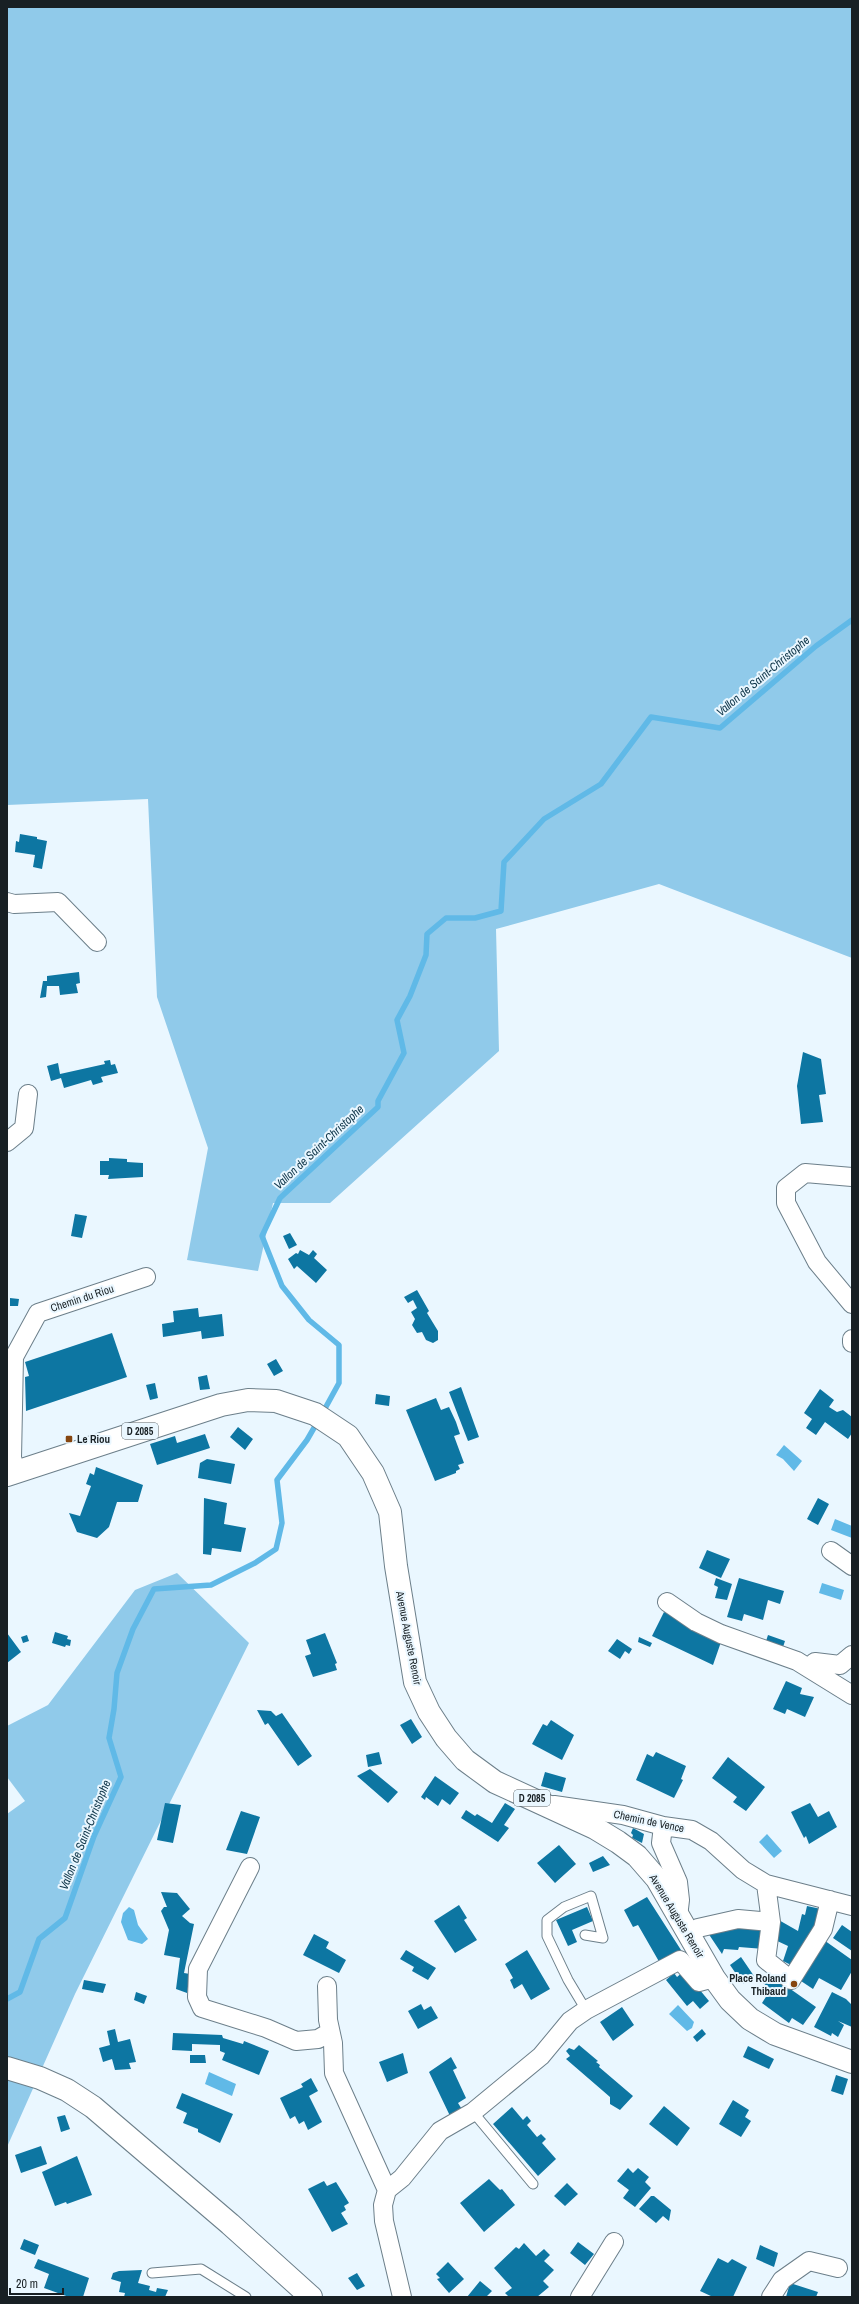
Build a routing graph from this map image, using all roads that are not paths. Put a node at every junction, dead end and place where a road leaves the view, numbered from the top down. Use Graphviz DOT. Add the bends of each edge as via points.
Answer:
graph roads {
  1 [pos="7,902"];
  2 [pos="97,942"];
  3 [pos="28,1094"];
  4 [pos="7,1142"];
  5 [pos="852,1177"];
  6 [pos="146,1277"];
  7 [pos="852,1304"];
  8 [pos="852,1339"];
  9 [pos="852,1343"];
  10 [pos="11,1473"];
  11 [pos="831,1552"];
  12 [pos="852,1566"];
  13 [pos="667,1602"];
  14 [pos="852,1654"];
  15 [pos="810,1667"];
  16 [pos="852,1695"];
  17 [pos="546,1804"];
  18 [pos="663,1826"];
  19 [pos="250,1867"];
  20 [pos="766,1884"];
  21 [pos="830,1900"];
  22 [pos="852,1906"];
  23 [pos="771,1922"];
  24 [pos="683,1925"];
  25 [pos="585,1935"];
  26 [pos="714,1978"];
  27 [pos="328,1986"];
  28 [pos="586,2010"];
  29 [pos="330,2032"];
  30 [pos="852,2062"];
  31 [pos="7,2068"];
  32 [pos="473,2112"];
  33 [pos="533,2184"];
  34 [pos="387,2190"];
  35 [pos="614,2242"];
  36 [pos="838,2268"];
  37 [pos="152,2273"];
  38 [pos="246,2297"];
  39 [pos="311,2297"];
  40 [pos="402,2297"];
  41 [pos="580,2297"];
  42 [pos="771,2297"];
  1 -- 2 [label="street" via="58,902"];
  3 -- 4 [label="street" via="24,1128"];
  5 -- 7 [label="street" via="805,1173 786,1188 786,1203 817,1262"];
  6 -- 10 [label="street, Chemin du Riou" via="38,1313 14,1357"];
  8 -- 9 [label="street"];
  10 -- 17 [label="main road, Avenue Auguste Renoir / D 2085" via="221,1405 248,1400 276,1401 315,1414 348,1436 373,1473 390,1512 415,1682 429,1712 464,1760 479,1772 507,1788"];
  11 -- 12 [label="street"];
  13 -- 15 [label="street" via="696,1622 721,1634 762,1647"];
  14 -- 15 [label="street" via="840,1665 815,1662"];
  15 -- 16 [label="street"];
  17 -- 18 [label="street, Chemin de Vence" via="624,1815"];
  17 -- 24 [label="main road, Avenue Auguste Renoir / D 2085" via="595,1828 637,1856 657,1879"];
  18 -- 20 [label="street, Chemin de Vence" via="692,1830 711,1841 742,1870"];
  18 -- 24 [label="street" via="660,1843 678,1882"];
  19 -- 29 [label="street" via="198,1969 196,1997 202,2008 266,2028 296,2041 318,2040"];
  20 -- 21 [label="street, Chemin de Vence"];
  20 -- 23 [label="street"];
  21 -- 22 [label="street, Chemin de Vence"];
  21 -- 23 [label="street" via="823,1928 791,1980 766,1960"];
  23 -- 24 [label="street" via="738,1918 698,1928"];
  24 -- 26 [label="main road, Avenue Auguste Renoir / D 2085"];
  25 -- 28 [label="lane" via="604,1938 591,1896 564,1907 547,1920 547,1936"];
  26 -- 28 [label="street" via="699,1982 680,1960"];
  26 -- 30 [label="main road, Avenue Auguste Renoir / D 2085" via="730,2000 750,2019 775,2034"];
  27 -- 29 [label="street"];
  28 -- 32 [label="street" via="570,2021 541,2056"];
  29 -- 34 [label="street" via="334,2073"];
  31 -- 39 [label="main road" via="67,2090 94,2107"];
  32 -- 33 [label="lane"];
  32 -- 34 [label="street" via="440,2132 402,2178"];
  34 -- 40 [label="street" via="384,2221"];
  35 -- 41 [label="street"];
  36 -- 42 [label="street" via="809,2261 782,2280"];
  37 -- 38 [label="lane" via="201,2269"];
}
